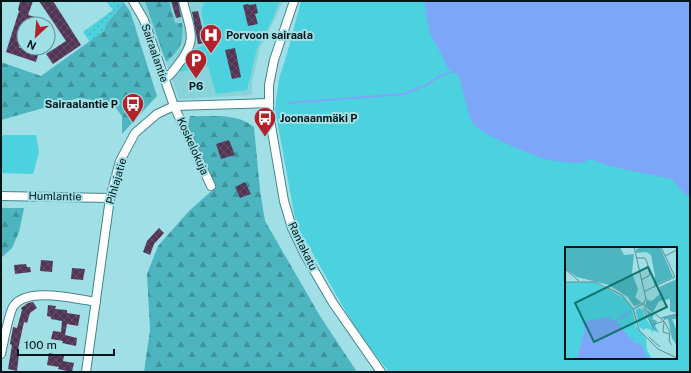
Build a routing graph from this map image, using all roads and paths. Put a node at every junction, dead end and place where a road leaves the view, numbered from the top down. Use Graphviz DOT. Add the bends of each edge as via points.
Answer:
graph roads {
  1 [pos="133,1"];
  2 [pos="183,1"];
  3 [pos="294,1"];
  4 [pos="164,79"];
  5 [pos="268,103"];
  6 [pos="174,106"];
  7 [pos="211,186"];
  8 [pos="1,196"];
  9 [pos="110,198"];
  10 [pos="96,302"];
  11 [pos="1,354"];
  12 [pos="86,372"];
  13 [pos="381,372"];
  1 -- 4 [label="street, Sairaalantie" via="144,20"];
  2 -- 4 [label="street" via="192,37 190,47"];
  3 -- 5 [label="street, Rantakatu" via="272,66"];
  4 -- 6 [label="street, Sairaalantie"];
  5 -- 6 [label="street, Pihlajatie"];
  5 -- 13 [label="street, Rantakatu" via="284,201 292,228 333,303"];
  6 -- 7 [label="street, Koskelokuja"];
  6 -- 9 [label="street, Pihlajatie" via="157,114 135,133 120,161"];
  8 -- 9 [label="street, Humlantie"];
  9 -- 10 [label="street, Pihlajatie"];
  10 -- 11 [label="street" via="42,295 25,297 13,307"];
  10 -- 12 [label="street, Pihlajatie"];
}
